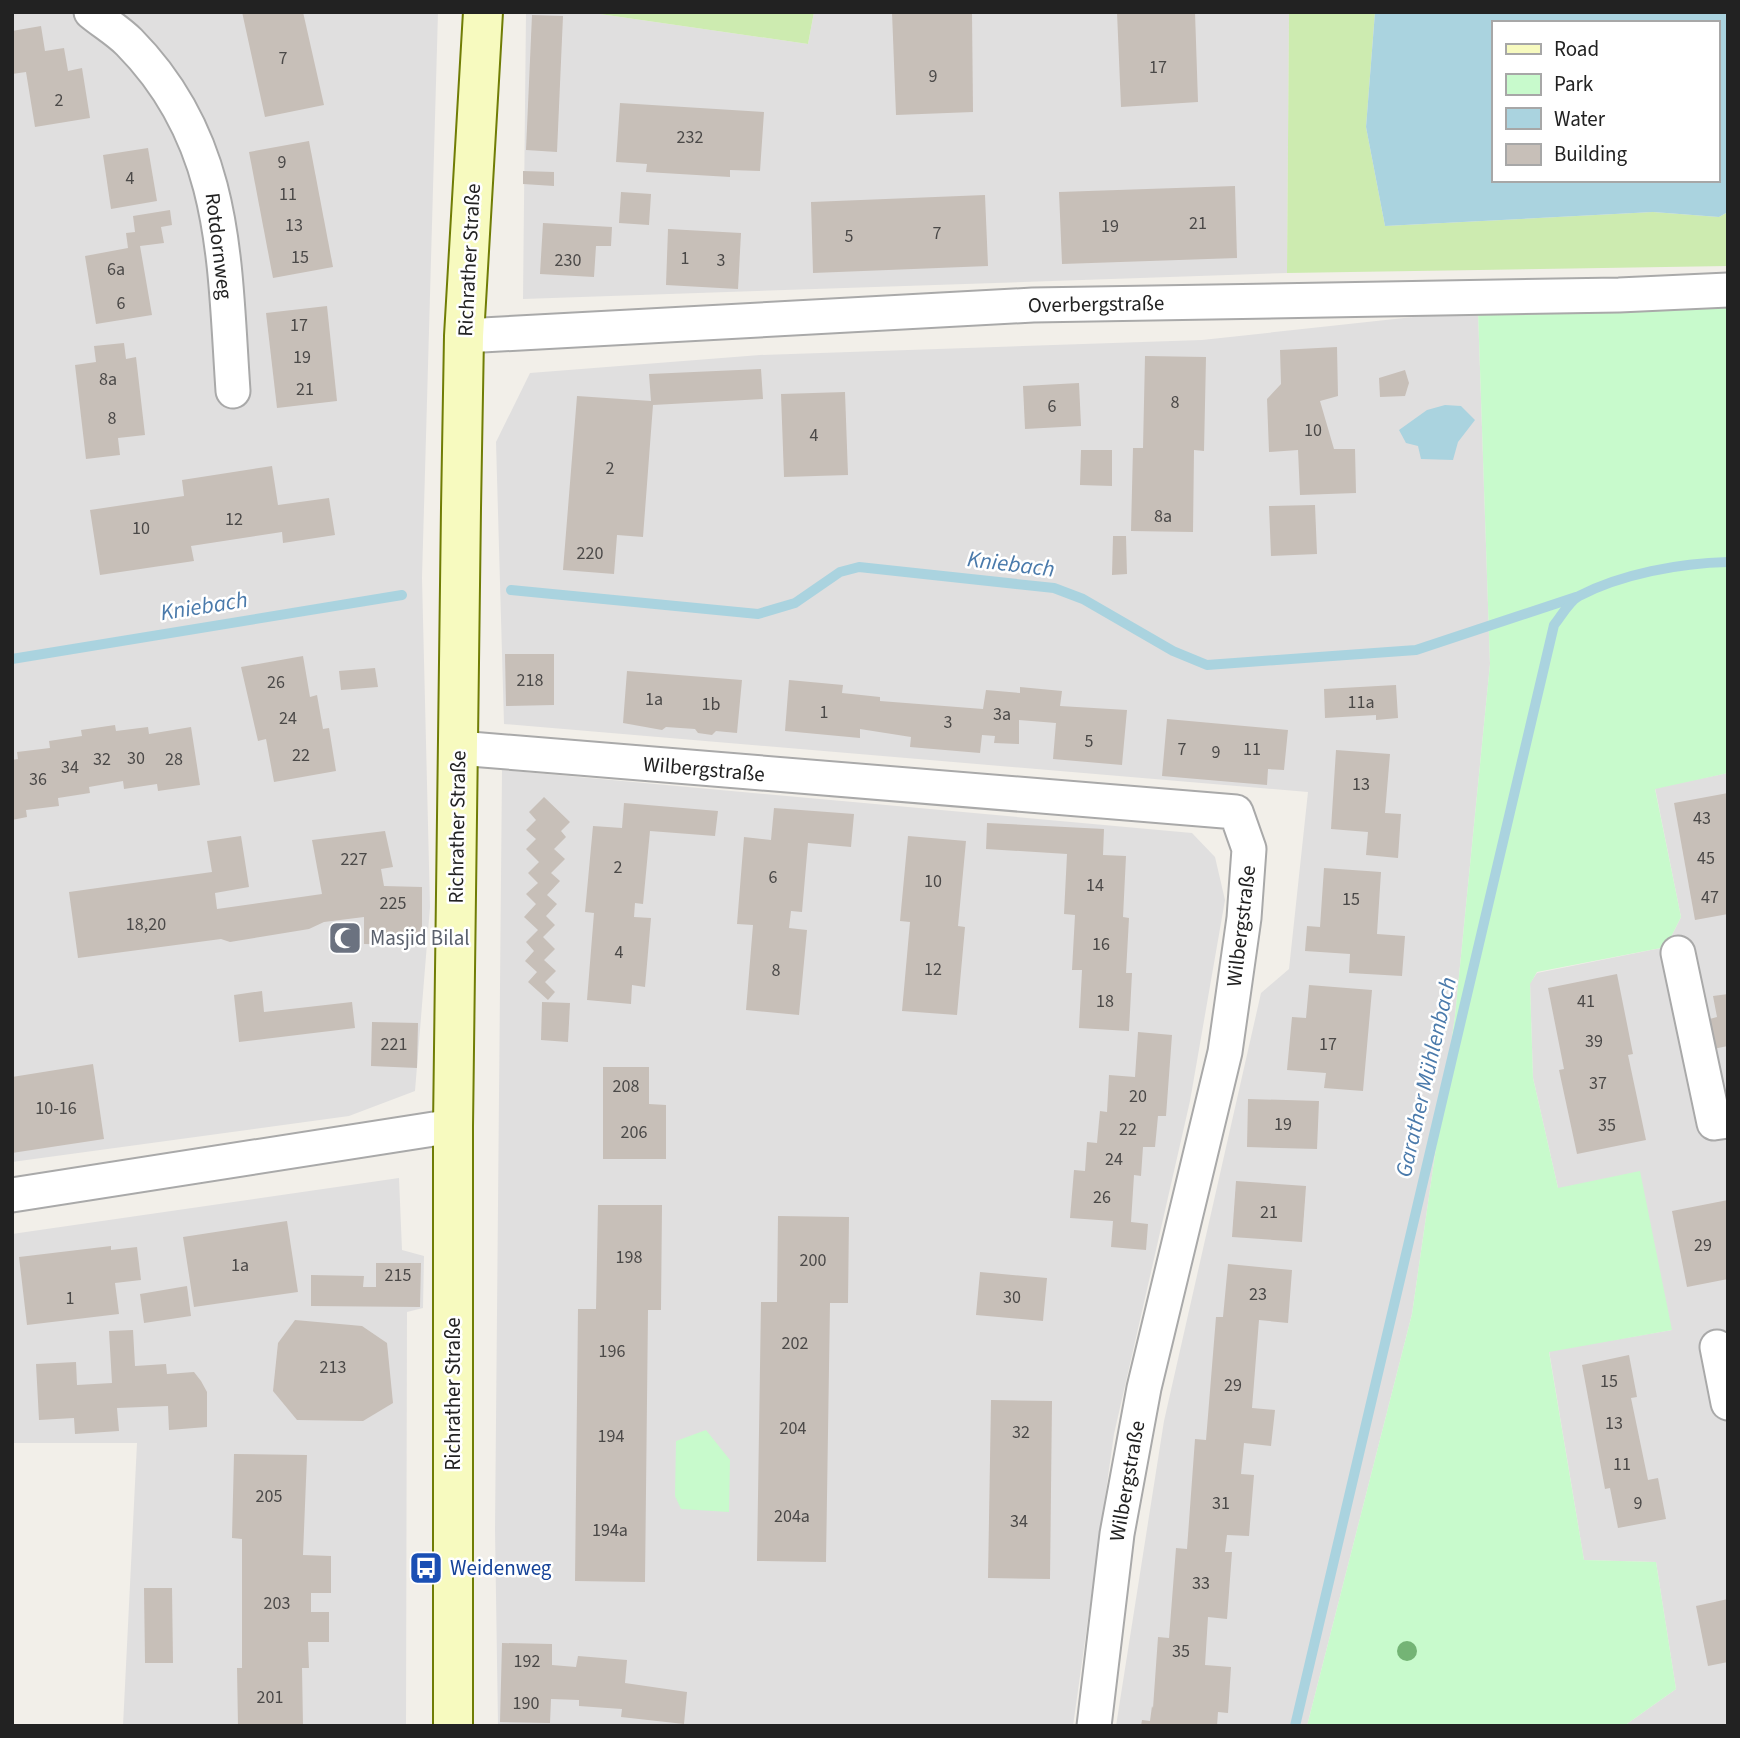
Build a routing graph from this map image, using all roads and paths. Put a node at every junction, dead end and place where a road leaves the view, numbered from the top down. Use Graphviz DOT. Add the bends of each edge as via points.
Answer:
graph roads {
  1 [pos="90,12"];
  2 [pos="483,12"];
  3 [pos="1728,290"];
  4 [pos="464,335"];
  5 [pos="233,391"];
  6 [pos="458,748"];
  7 [pos="1678,953"];
  8 [pos="1728,1121"];
  9 [pos="453,1126"];
  10 [pos="12,1195"];
  11 [pos="1717,1348"];
  12 [pos="1728,1403"];
  13 [pos="453,1726"];
  14 [pos="1094,1726"];
  1 -- 5 [label="street, Rotdornweg" via="128,41 196,139 214,190 223,240"];
  2 -- 4 [label="main road, Richrather Straße"];
  3 -- 4 [label="street, Overbergstraße" via="1033,305"];
  4 -- 6 [label="main road, Richrather Straße"];
  6 -- 9 [label="main road, Richrather Straße"];
  6 -- 14 [label="street, Wilbergstraße" via="1236,812 1249,849 1225,1052 1144,1388 1117,1534"];
  7 -- 8 [label="street" via="1714,1124"];
  9 -- 10 [label="street"];
  9 -- 13 [label="main road, Richrather Straße"];
  11 -- 12 [label="street"];
}
